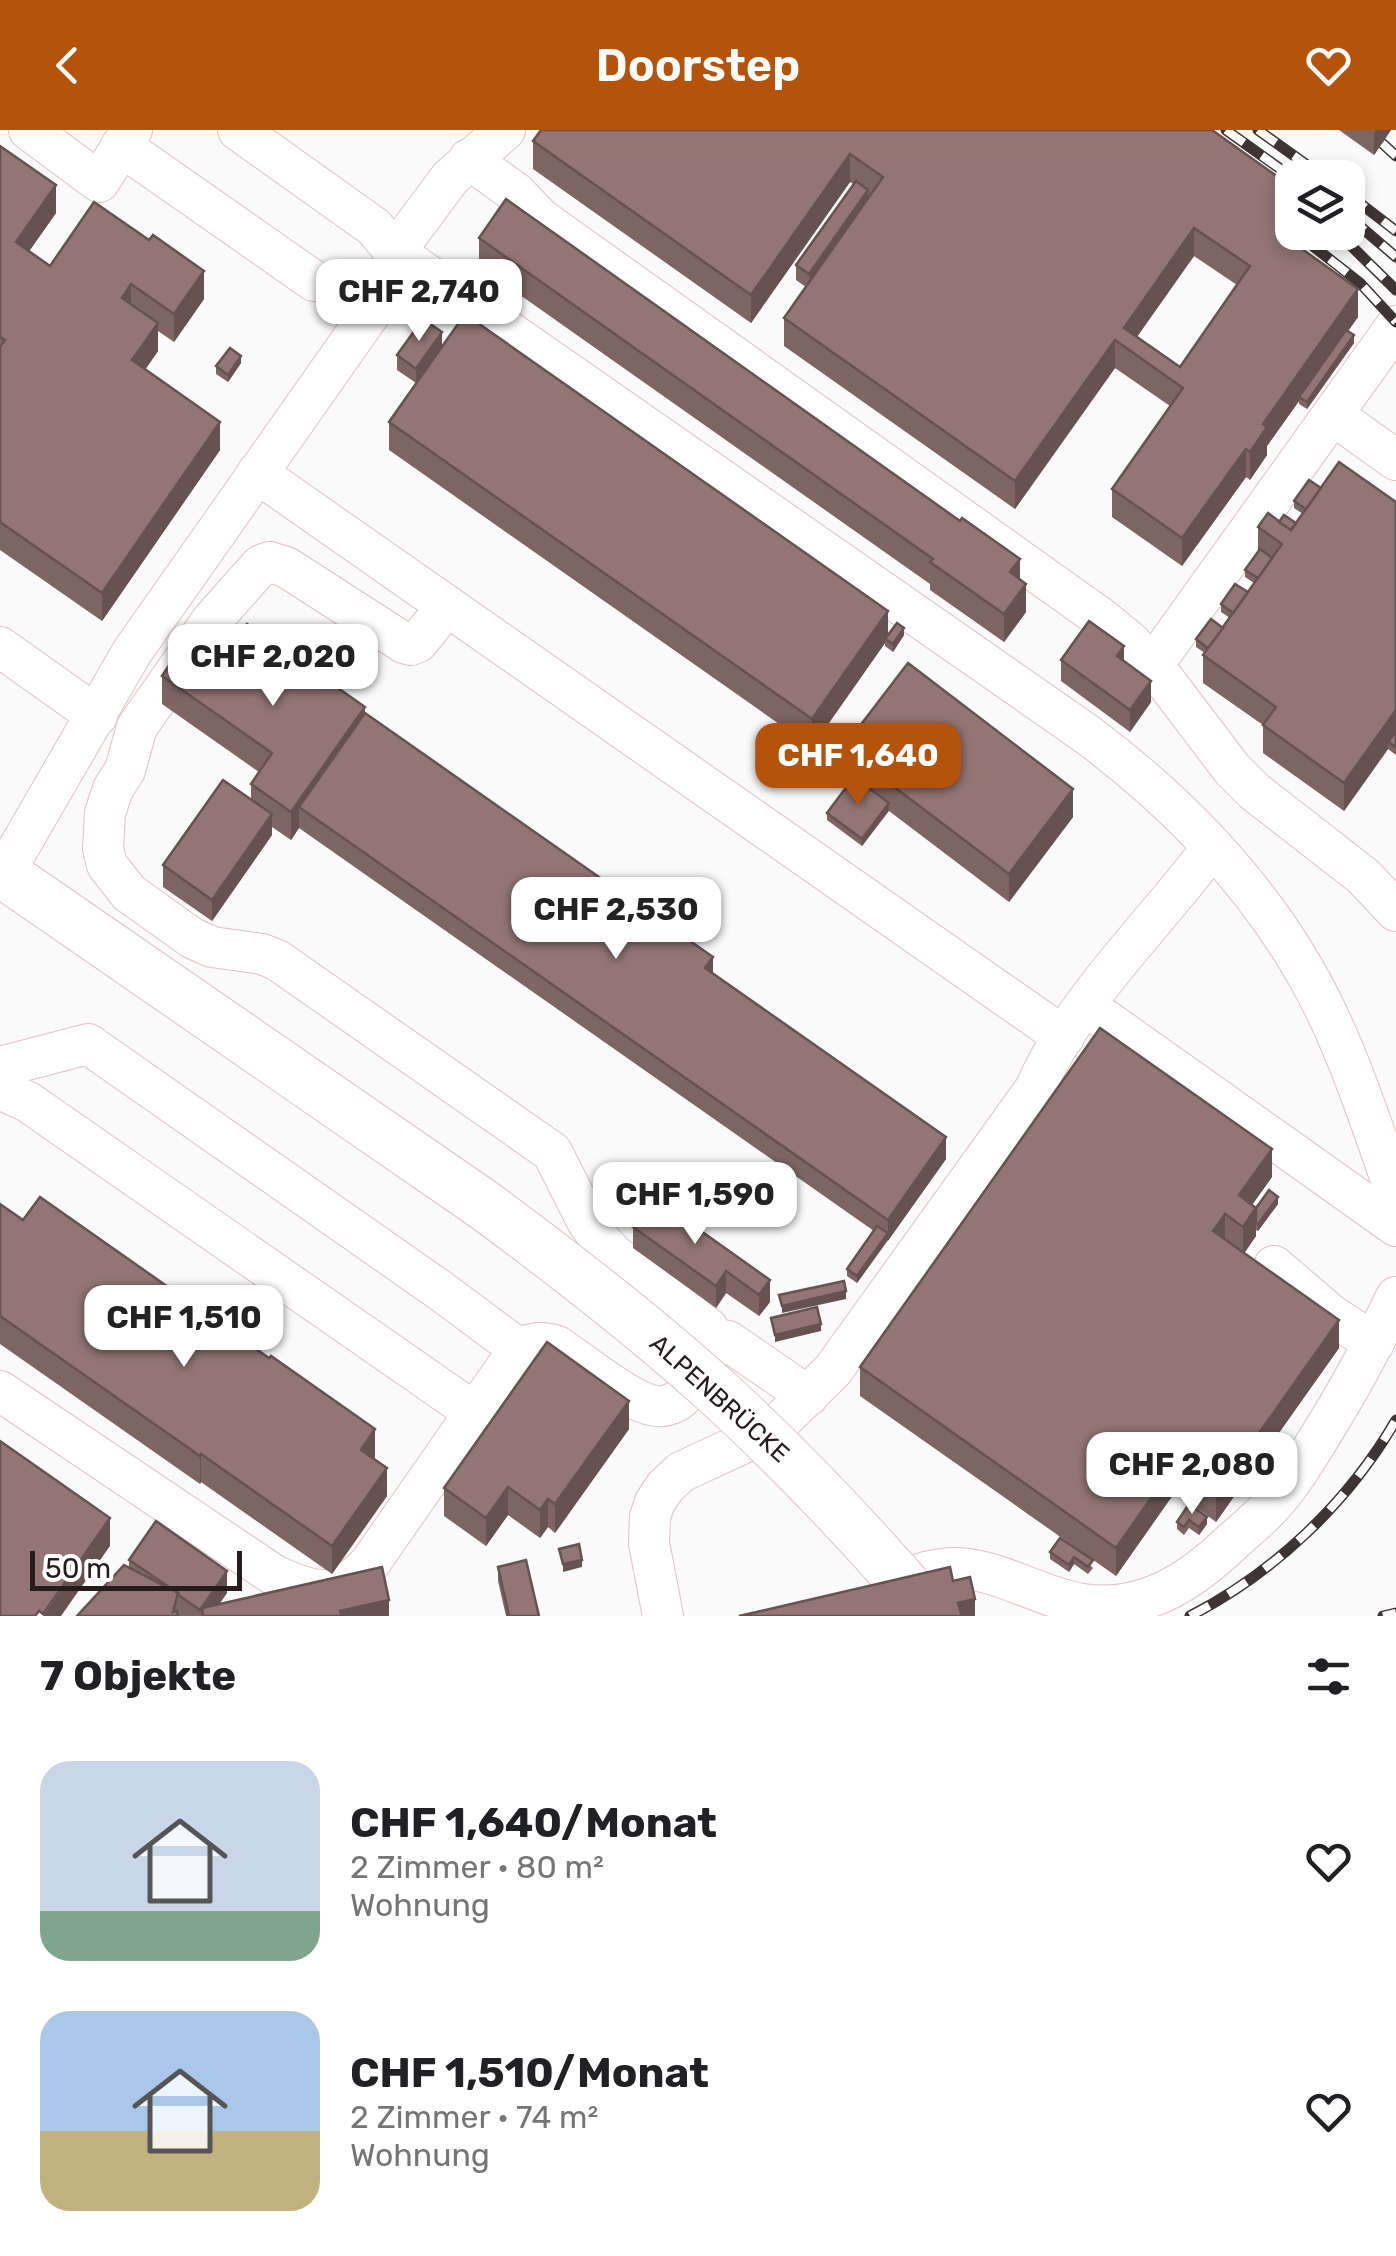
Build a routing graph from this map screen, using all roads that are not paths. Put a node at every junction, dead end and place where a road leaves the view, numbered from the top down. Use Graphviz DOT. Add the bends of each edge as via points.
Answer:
graph roads {
  1 [pos="29,130"];
  2 [pos="238,130"];
  3 [pos="505,130"];
  4 [pos="127,138"];
  5 [pos="468,159"];
  6 [pos="395,252"];
  7 [pos="314,281"];
  8 [pos="1396,326"];
  9 [pos="1333,414"];
  10 [pos="1396,460"];
  11 [pos="257,473"];
  12 [pos="446,606"];
  13 [pos="0,648"];
  14 [pos="1153,665"];
  15 [pos="97,716"];
  16 [pos="1200,863"];
  17 [pos="1,875"];
  18 [pos="1396,911"];
  19 [pos="1075,1021"];
  20 [pos="0,1067"];
  21 [pos="0,1089"];
  22 [pos="1170,1094"];
  23 [pos="1396,1194"];
  24 [pos="1396,1226"];
  25 [pos="1396,1254"];
  26 [pos="1274,1266"];
  27 [pos="1396,1297"];
  28 [pos="711,1338"];
  29 [pos="1374,1343"];
  30 [pos="519,1349"];
  31 [pos="0,1391"];
  32 [pos="808,1396"];
  33 [pos="474,1412"];
  34 [pos="857,1589"];
  35 [pos="663,1616"];
  36 [pos="932,1616"];
  1 -- 4 [label="street" via="99,182"];
  2 -- 6 [label="street" via="374,227"];
  3 -- 5 [label="street"];
  4 -- 7 [label="street"];
  5 -- 6 [label="street"];
  5 -- 14 [label="street" via="1101,618"];
  6 -- 11 [label="street" via="381,298"];
  6 -- 23 [label="street" via="1146,781 1210,843 1270,917 1323,1006"];
  8 -- 9 [label="street"];
  9 -- 10 [label="street"];
  9 -- 14 [label="street"];
  11 -- 12 [label="street"];
  11 -- 15 [label="street" via="138,643"];
  12 -- 19 [label="street"];
  12 -- 28 [label="street" via="411,645 286,568 261,565 212,620 137,727 105,813 107,865 129,893 192,938 277,960 552,1152 600,1240 699,1319"];
  13 -- 15 [label="street"];
  14 -- 18 [label="street" via="1232,769"];
  15 -- 17 [label="street"];
  16 -- 19 [label="street"];
  17 -- 36 [label="main road, ALPENBRÜCKE, bridge" via="484,1205 612,1303 821,1492"];
  19 -- 24 [label="street"];
  19 -- 32 [label="street" via="1035,1088"];
  20 -- 30 [label="street" via="88,1044"];
  21 -- 33 [label="street" via="28,1102"];
  22 -- 25 [label="street"];
  26 -- 29 [label="street"];
  27 -- 29 [label="street"];
  28 -- 30 [label="street" via="705,1364 681,1398 662,1406 634,1398 557,1346 531,1343"];
  28 -- 32 [label="street" via="728,1341"];
  29 -- 34 [label="street" via="1272,1506 1216,1558 1151,1599 1083,1604 955,1568"];
  30 -- 33 [label="street"];
  31 -- 33 [label="street" via="159,1519 313,1591 344,1585 370,1563"];
  32 -- 35 [label="street" via="762,1434 665,1486 650,1516 648,1543"];
}
